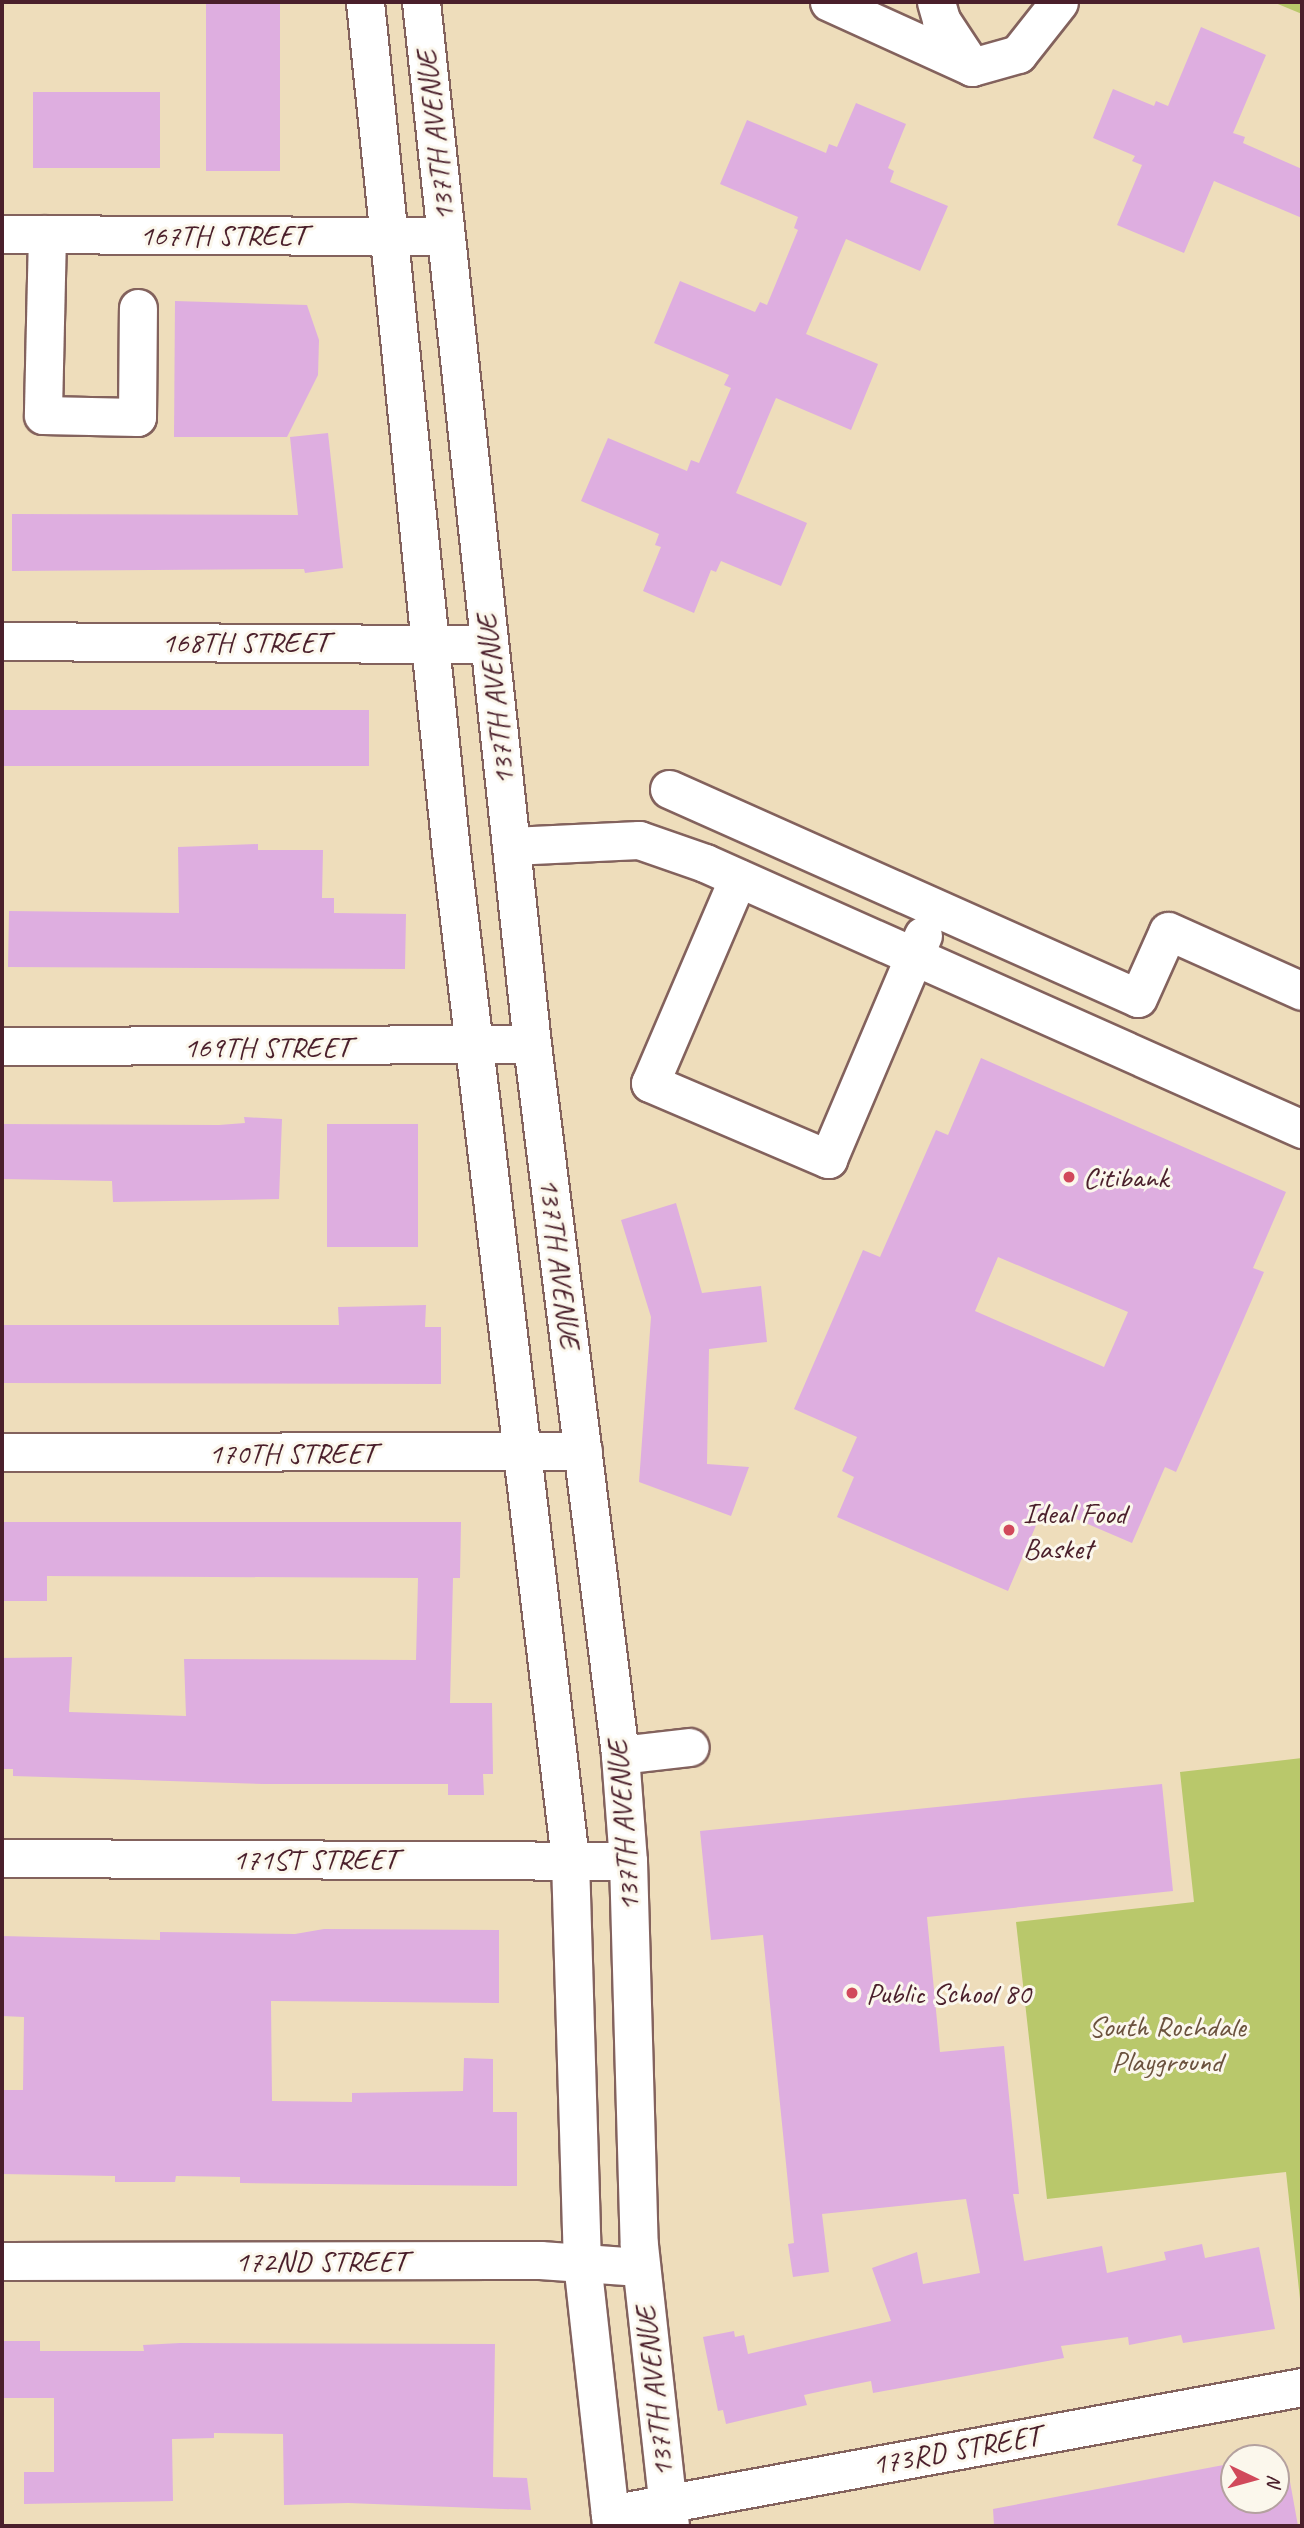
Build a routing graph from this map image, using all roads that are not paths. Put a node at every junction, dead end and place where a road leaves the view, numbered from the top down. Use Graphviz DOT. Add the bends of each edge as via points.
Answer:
graph roads {
  1 [pos="365,2"];
  2 [pos="421,2"];
  3 [pos="936,2"];
  4 [pos="1059,2"];
  5 [pos="839,3"];
  6 [pos="972,67"];
  7 [pos="2,234"];
  8 [pos="47,234"];
  9 [pos="389,236"];
  10 [pos="445,236"];
  11 [pos="138,308"];
  12 [pos="2,641"];
  13 [pos="430,643"];
  14 [pos="489,644"];
  15 [pos="669,789"];
  16 [pos="511,846"];
  17 [pos="738,878"];
  18 [pos="934,907"];
  19 [pos="915,957"];
  20 [pos="1302,991"];
  21 [pos="532,1044"];
  22 [pos="2,1046"];
  23 [pos="474,1046"];
  24 [pos="1302,1129"];
  25 [pos="583,1451"];
  26 [pos="2,1452"];
  27 [pos="522,1453"];
  28 [pos="690,1747"];
  29 [pos="620,1755"];
  30 [pos="2,1858"];
  31 [pos="570,1860"];
  32 [pos="628,1861"];
  33 [pos="2,2261"];
  34 [pos="582,2262"];
  35 [pos="640,2267"];
  36 [pos="1302,2387"];
  37 [pos="668,2515"];
  38 [pos="610,2520"];
  1 -- 9 [label="street, 137TH AVENUE"];
  2 -- 10 [label="street, 137TH AVENUE"];
  3 -- 6 [label="street" via="941,20"];
  4 -- 6 [label="street" via="1018,54"];
  5 -- 6 [label="street"];
  7 -- 8 [label="street, 167TH STREET"];
  8 -- 9 [label="street, 167TH STREET"];
  8 -- 11 [label="street" via="43,415 137,417"];
  9 -- 10 [label="street, 167TH STREET"];
  9 -- 13 [label="street, 137TH AVENUE"];
  10 -- 14 [label="street, 137TH AVENUE"];
  12 -- 13 [label="street, 168TH STREET"];
  13 -- 14 [label="street, 168TH STREET"];
  13 -- 23 [label="street, 137TH AVENUE"];
  14 -- 16 [label="street, 137TH AVENUE"];
  15 -- 18 [label="street"];
  16 -- 17 [label="street" via="639,840"];
  16 -- 21 [label="street, 137TH AVENUE"];
  17 -- 19 [label="street"];
  17 -- 19 [label="street" via="650,1083 828,1159"];
  18 -- 19 [label="street"];
  18 -- 20 [label="street" via="1138,998 1168,931"];
  19 -- 24 [label="street"];
  21 -- 23 [label="street, 169TH STREET"];
  21 -- 25 [label="street, 137TH AVENUE"];
  22 -- 23 [label="street, 169TH STREET"];
  23 -- 27 [label="street, 137TH AVENUE"];
  25 -- 27 [label="street, 170TH STREET"];
  25 -- 29 [label="street, 137TH AVENUE"];
  26 -- 27 [label="street, 170TH STREET"];
  27 -- 31 [label="street, 137TH AVENUE"];
  28 -- 29 [label="street"];
  29 -- 32 [label="street, 137TH AVENUE"];
  30 -- 31 [label="street, 171ST STREET"];
  31 -- 32 [label="street, 171ST STREET"];
  31 -- 34 [label="street, 137TH AVENUE"];
  32 -- 35 [label="street, 137TH AVENUE"];
  33 -- 34 [label="street, 172ND STREET"];
  34 -- 35 [label="street, 172ND STREET"];
  34 -- 38 [label="street, 137TH AVENUE"];
  35 -- 37 [label="street, 137TH AVENUE"];
  36 -- 37 [label="street, 173RD STREET"];
  37 -- 38 [label="street, 173RD STREET"];
}
